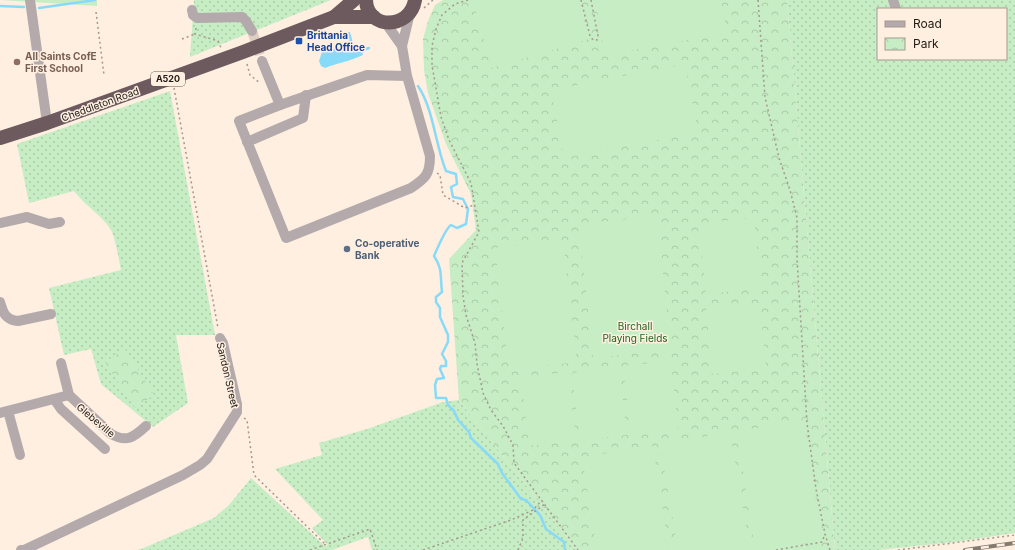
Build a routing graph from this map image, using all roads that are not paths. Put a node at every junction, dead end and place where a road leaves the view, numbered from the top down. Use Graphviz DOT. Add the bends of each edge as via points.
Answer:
graph roads {
  1 [pos="30,0"];
  2 [pos="354,0"];
  3 [pos="366,0"];
  4 [pos="414,4"];
  5 [pos="194,14"];
  6 [pos="334,17"];
  7 [pos="380,20"];
  8 [pos="45,27"];
  9 [pos="34,30"];
  10 [pos="252,31"];
  11 [pos="402,46"];
  12 [pos="262,61"];
  13 [pos="407,76"];
  14 [pos="306,95"];
  15 [pos="280,105"];
  16 [pos="47,123"];
  17 [pos="0,138"];
  18 [pos="247,142"];
  19 [pos="60,222"];
  20 [pos="0,223"];
  21 [pos="0,302"];
  22 [pos="51,314"];
  23 [pos="4,320"];
  24 [pos="220,338"];
  25 [pos="61,364"];
  26 [pos="69,395"];
  27 [pos="54,399"];
  28 [pos="4,412"];
  29 [pos="146,426"];
  30 [pos="105,449"];
  31 [pos="20,455"];
  32 [pos="20,550"];
  1 -- 9 [label="street"];
  2 -- 6 [label="highway, Cheddleton Road / A520"];
  3 -- 7 [label="highway" via="368,9"];
  4 -- 7 [label="highway, Cheddleton Road" via="401,21 392,23"];
  4 -- 11 [label="street"];
  5 -- 10 [label="street" via="242,16"];
  6 -- 7 [label="highway, Cheddleton Road / A520"];
  6 -- 16 [label="highway, Cheddleton Road / A520"];
  7 -- 11 [label="street"];
  8 -- 9 [label="street"];
  9 -- 16 [label="street"];
  11 -- 13 [label="street"];
  12 -- 15 [label="street"];
  13 -- 14 [label="street" via="368,75"];
  13 -- 18 [label="street" via="430,156 430,168 423,179 411,188 286,238"];
  14 -- 15 [label="street"];
  14 -- 18 [label="street" via="303,118"];
  15 -- 18 [label="street" via="239,121"];
  16 -- 17 [label="highway, Cheddleton Road / A520"];
  19 -- 20 [label="street" via="49,224 27,218"];
  21 -- 23 [label="street"];
  22 -- 23 [label="street" via="18,321"];
  24 -- 32 [label="street, Sandon Street" via="237,412 207,459 183,475"];
  25 -- 26 [label="street, Glebeville"];
  26 -- 27 [label="street, Glebeville"];
  26 -- 29 [label="street, Glebeville" via="118,438 132,437"];
  27 -- 28 [label="street, Glebeville"];
  27 -- 30 [label="street, Glebeville" via="61,409"];
  28 -- 31 [label="street, Glebeville"];
}
